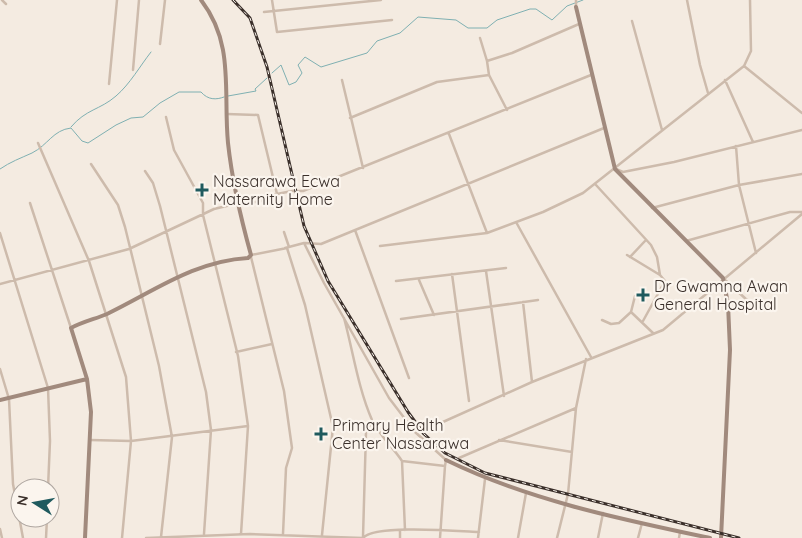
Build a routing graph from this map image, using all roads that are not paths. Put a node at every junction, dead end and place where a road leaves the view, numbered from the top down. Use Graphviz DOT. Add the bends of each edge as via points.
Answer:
graph roads {
  1 [pos="2,0"];
  2 [pos="117,0"];
  3 [pos="139,0"];
  4 [pos="165,0"];
  5 [pos="201,0"];
  6 [pos="272,0"];
  7 [pos="381,0"];
  8 [pos="576,0"];
  9 [pos="687,0"];
  10 [pos="750,0"];
  11 [pos="6,4"];
  12 [pos="576,7"];
  13 [pos="273,10"];
  14 [pos="264,12"];
  15 [pos="392,20"];
  16 [pos="632,21"];
  17 [pos="579,24"];
  18 [pos="480,38"];
  19 [pos="160,44"];
  20 [pos="487,61"];
  21 [pos="744,66"];
  22 [pos="133,70"];
  23 [pos="489,75"];
  24 [pos="591,75"];
  25 [pos="342,80"];
  26 [pos="725,80"];
  27 [pos="109,84"];
  28 [pos="708,93"];
  29 [pos="507,110"];
  30 [pos="802,113"];
  31 [pos="227,114"];
  32 [pos="166,117"];
  33 [pos="350,118"];
  34 [pos="606,127"];
  35 [pos="802,130"];
  36 [pos="662,131"];
  37 [pos="449,134"];
  38 [pos="753,142"];
  39 [pos="38,143"];
  40 [pos="736,146"];
  41 [pos="91,164"];
  42 [pos="363,168"];
  43 [pos="615,169"];
  44 [pos="145,171"];
  45 [pos="802,174"];
  46 [pos="470,184"];
  47 [pos="596,184"];
  48 [pos="739,186"];
  49 [pos="277,194"];
  50 [pos="30,202"];
  51 [pos="240,204"];
  52 [pos="652,208"];
  53 [pos="802,213"];
  54 [pos="203,215"];
  55 [pos="516,222"];
  56 [pos="747,223"];
  57 [pos="355,230"];
  58 [pos="167,232"];
  59 [pos="284,232"];
  60 [pos="0,233"];
  61 [pos="487,233"];
  62 [pos="645,241"];
  63 [pos="686,241"];
  64 [pos="304,243"];
  65 [pos="380,246"];
  66 [pos="289,247"];
  67 [pos="285,248"];
  68 [pos="129,249"];
  69 [pos="756,253"];
  70 [pos="251,256"];
  71 [pos="89,261"];
  72 [pos="214,262"];
  73 [pos="506,268"];
  74 [pos="52,270"];
  75 [pos="486,271"];
  76 [pos="452,274"];
  77 [pos="660,275"];
  78 [pos="178,276"];
  79 [pos="723,278"];
  80 [pos="418,279"];
  81 [pos="14,280"];
  82 [pos="396,281"];
  83 [pos="0,284"];
  84 [pos="141,295"];
  85 [pos="635,296"];
  86 [pos="538,300"];
  87 [pos="747,300"];
  88 [pos="523,302"];
  89 [pos="492,307"];
  90 [pos="458,312"];
  91 [pos="631,312"];
  92 [pos="108,314"];
  93 [pos="434,314"];
  94 [pos="344,318"];
  95 [pos="401,319"];
  96 [pos="602,320"];
  97 [pos="643,321"];
  98 [pos="71,328"];
  99 [pos="653,333"];
  100 [pos="272,344"];
  101 [pos="236,352"];
  102 [pos="591,357"];
  103 [pos="586,359"];
  104 [pos="0,369"];
  105 [pos="409,378"];
  106 [pos="87,379"];
  107 [pos="532,382"];
  108 [pos="48,388"];
  109 [pos="504,396"];
  110 [pos="9,399"];
  111 [pos="0,400"];
  112 [pos="470,401"];
  113 [pos="576,408"];
  114 [pos="373,421"];
  115 [pos="248,426"];
  116 [pos="434,426"];
  117 [pos="211,430"];
  118 [pos="172,437"];
  119 [pos="90,440"];
  120 [pos="498,440"];
  121 [pos="131,442"];
  122 [pos="572,452"];
  123 [pos="459,458"];
  124 [pos="446,460"];
  125 [pos="402,461"];
  126 [pos="445,466"];
  127 [pos="48,478"];
  128 [pos="485,479"];
  129 [pos="526,493"];
  130 [pos="565,504"];
  131 [pos="603,513"];
  132 [pos="642,523"];
  133 [pos="0,529"];
  134 [pos="400,530"];
  135 [pos="405,530"];
  136 [pos="440,530"];
  137 [pos="479,532"];
  138 [pos="680,532"];
  139 [pos="204,534"];
  140 [pos="241,534"];
  141 [pos="283,534"];
  142 [pos="322,535"];
  143 [pos="250,536"];
  144 [pos="161,537"];
  145 [pos="2,538"];
  146 [pos="24,538"];
  147 [pos="85,538"];
  148 [pos="122,538"];
  149 [pos="146,538"];
  150 [pos="151,538"];
  151 [pos="363,538"];
  152 [pos="400,538"];
  153 [pos="440,538"];
  154 [pos="478,538"];
  155 [pos="518,538"];
  156 [pos="556,538"];
  157 [pos="598,538"];
  158 [pos="638,538"];
  159 [pos="679,538"];
  160 [pos="710,538"];
  161 [pos="720,538"];
  1 -- 11 [label="street"];
  2 -- 27 [label="street"];
  3 -- 22 [label="street"];
  4 -- 19 [label="street"];
  5 -- 31 [label="main road" via="218,28 225,53"];
  6 -- 13 [label="street"];
  7 -- 13 [label="street"];
  8 -- 12 [label="street"];
  9 -- 28 [label="street"];
  10 -- 21 [label="street" via="751,51"];
  12 -- 17 [label="main road"];
  13 -- 14 [label="street"];
  13 -- 15 [label="street" via="277,32"];
  16 -- 36 [label="street"];
  17 -- 20 [label="street"];
  17 -- 24 [label="main road"];
  18 -- 20 [label="street"];
  20 -- 23 [label="street"];
  21 -- 26 [label="street"];
  21 -- 30 [label="street"];
  23 -- 29 [label="street"];
  23 -- 33 [label="street" via="437,82"];
  24 -- 29 [label="street"];
  24 -- 34 [label="main road"];
  25 -- 33 [label="street"];
  26 -- 28 [label="street"];
  26 -- 38 [label="street"];
  28 -- 36 [label="street"];
  29 -- 37 [label="street"];
  31 -- 49 [label="street" via="258,115"];
  31 -- 51 [label="main road"];
  32 -- 54 [label="street" via="174,150 202,203"];
  33 -- 42 [label="street"];
  34 -- 43 [label="main road"];
  34 -- 46 [label="street"];
  35 -- 38 [label="street"];
  36 -- 43 [label="street"];
  37 -- 42 [label="street"];
  37 -- 46 [label="street"];
  38 -- 40 [label="street"];
  39 -- 71 [label="street"];
  40 -- 43 [label="street" via="623,172"];
  40 -- 48 [label="street"];
  41 -- 68 [label="street" via="118,205"];
  42 -- 49 [label="street" via="303,191"];
  43 -- 47 [label="street"];
  43 -- 52 [label="main road"];
  44 -- 58 [label="street" via="153,183"];
  45 -- 48 [label="street"];
  46 -- 57 [label="street"];
  46 -- 61 [label="street"];
  47 -- 55 [label="street" via="575,197"];
  47 -- 62 [label="street"];
  48 -- 52 [label="street"];
  48 -- 56 [label="street"];
  49 -- 51 [label="street" via="261,201"];
  50 -- 74 [label="street"];
  51 -- 54 [label="street" via="214,209"];
  51 -- 70 [label="main road"];
  52 -- 63 [label="main road"];
  53 -- 56 [label="street" via="790,212"];
  53 -- 69 [label="street"];
  54 -- 58 [label="street"];
  54 -- 72 [label="street"];
  55 -- 61 [label="street"];
  55 -- 102 [label="street"];
  56 -- 63 [label="street"];
  56 -- 69 [label="street"];
  57 -- 64 [label="street" via="321,244"];
  57 -- 105 [label="street"];
  58 -- 68 [label="street"];
  58 -- 78 [label="street"];
  59 -- 66 [label="street"];
  60 -- 81 [label="street"];
  61 -- 65 [label="street"];
  62 -- 77 [label="street" via="657,257"];
  62 -- 77 [label="street" via="629,256"];
  63 -- 79 [label="main road"];
  64 -- 66 [label="street"];
  64 -- 94 [label="street"];
  66 -- 67 [label="street"];
  67 -- 70 [label="street"];
  67 -- 142 [label="street" via="305,305 333,427"];
  68 -- 71 [label="street"];
  68 -- 84 [label="street"];
  69 -- 79 [label="street"];
  70 -- 72 [label="main road"];
  70 -- 100 [label="street"];
  71 -- 74 [label="street"];
  71 -- 92 [label="street"];
  72 -- 78 [label="main road"];
  72 -- 101 [label="street"];
  73 -- 75 [label="street"];
  74 -- 81 [label="street"];
  74 -- 98 [label="street"];
  75 -- 76 [label="street"];
  75 -- 89 [label="street"];
  76 -- 80 [label="street"];
  76 -- 90 [label="street"];
  77 -- 97 [label="street" via="665,286"];
  78 -- 84 [label="main road"];
  78 -- 117 [label="street" via="206,392"];
  79 -- 87 [label="street"];
  79 -- 99 [label="street" via="670,326"];
  79 -- 161 [label="main road" via="730,350"];
  80 -- 82 [label="street"];
  80 -- 93 [label="street"];
  81 -- 83 [label="street"];
  81 -- 108 [label="street"];
  84 -- 92 [label="main road"];
  84 -- 118 [label="street"];
  85 -- 91 [label="street"];
  86 -- 88 [label="street"];
  88 -- 89 [label="street"];
  88 -- 107 [label="street"];
  89 -- 90 [label="street"];
  89 -- 109 [label="street"];
  90 -- 93 [label="street"];
  90 -- 112 [label="street"];
  91 -- 96 [label="street" via="620,323"];
  91 -- 97 [label="street"];
  92 -- 98 [label="main road"];
  92 -- 121 [label="street" via="126,377"];
  93 -- 95 [label="street"];
  94 -- 114 [label="street"];
  94 -- 124 [label="street" via="389,398 415,432"];
  97 -- 99 [label="street"];
  98 -- 106 [label="main road"];
  99 -- 102 [label="street"];
  100 -- 101 [label="street"];
  100 -- 141 [label="street" via="284,391 292,448 286,468"];
  101 -- 115 [label="street"];
  102 -- 103 [label="street"];
  103 -- 107 [label="street"];
  103 -- 113 [label="street"];
  104 -- 110 [label="street"];
  106 -- 108 [label="main road"];
  106 -- 119 [label="main road"];
  107 -- 109 [label="street"];
  108 -- 110 [label="main road"];
  108 -- 127 [label="street"];
  109 -- 116 [label="street"];
  110 -- 111 [label="main road"];
  110 -- 146 [label="street" via="14,484"];
  113 -- 120 [label="street"];
  113 -- 122 [label="street"];
  114 -- 125 [label="street"];
  114 -- 151 [label="street" via="366,432"];
  115 -- 117 [label="street"];
  115 -- 140 [label="street"];
  117 -- 118 [label="street"];
  117 -- 139 [label="street"];
  118 -- 121 [label="street"];
  118 -- 144 [label="street"];
  119 -- 121 [label="street"];
  119 -- 147 [label="main road"];
  120 -- 122 [label="street"];
  120 -- 123 [label="street"];
  121 -- 148 [label="street"];
  122 -- 130 [label="street"];
  124 -- 126 [label="street"];
  124 -- 128 [label="main road"];
  125 -- 126 [label="street"];
  125 -- 135 [label="street"];
  126 -- 136 [label="street"];
  128 -- 129 [label="main road"];
  128 -- 137 [label="street"];
  129 -- 130 [label="main road"];
  129 -- 155 [label="street"];
  130 -- 131 [label="main road"];
  130 -- 156 [label="street"];
  131 -- 132 [label="main road"];
  131 -- 157 [label="street"];
  132 -- 138 [label="main road"];
  132 -- 158 [label="street"];
  133 -- 145 [label="street"];
  134 -- 135 [label="street"];
  134 -- 151 [label="street" via="372,532"];
  134 -- 152 [label="street"];
  135 -- 136 [label="street"];
  136 -- 137 [label="street"];
  136 -- 153 [label="street"];
  137 -- 154 [label="street"];
  138 -- 159 [label="street"];
  138 -- 160 [label="main road"];
  139 -- 140 [label="street"];
  139 -- 144 [label="street"];
  140 -- 143 [label="street"];
  141 -- 142 [label="street"];
  141 -- 143 [label="street"];
  142 -- 151 [label="street"];
  144 -- 150 [label="street"];
  149 -- 150 [label="street"];
}
